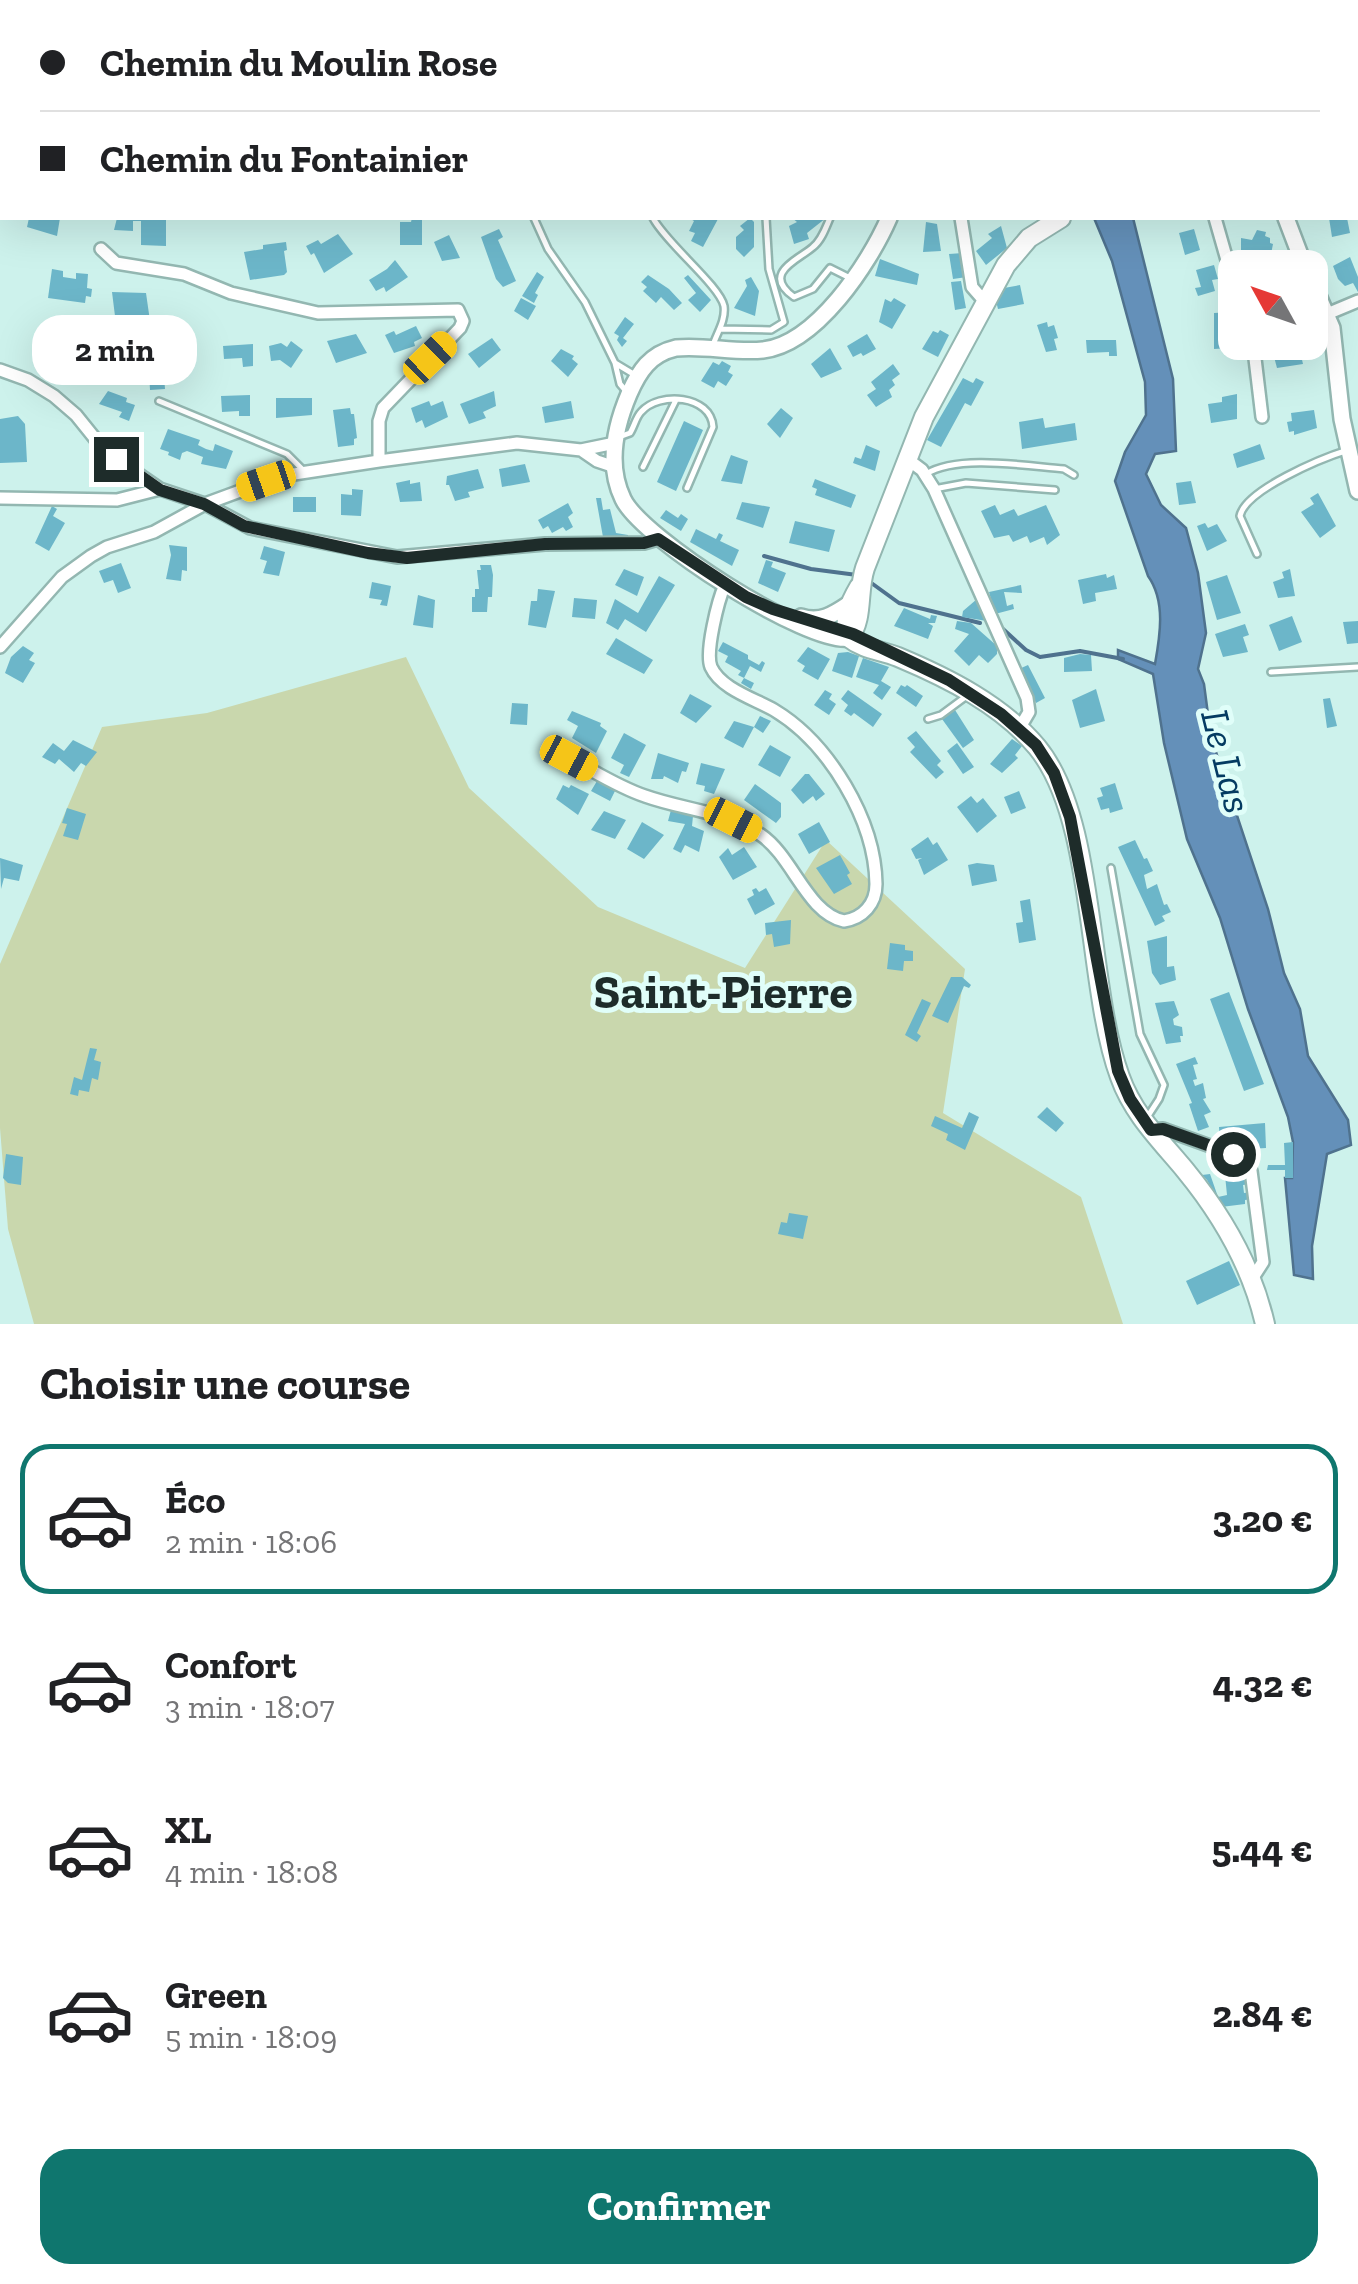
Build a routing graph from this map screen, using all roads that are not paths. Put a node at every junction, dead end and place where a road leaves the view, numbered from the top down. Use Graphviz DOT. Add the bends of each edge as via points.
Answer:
graph roads {
  1 [pos="535,220"];
  2 [pos="653,220"];
  3 [pos="766,220"];
  4 [pos="829,220"];
  5 [pos="887,220"];
  6 [pos="962,220"];
  7 [pos="1058,220"];
  8 [pos="1215,220"];
  9 [pos="1287,220"];
  10 [pos="101,249"];
  11 [pos="1224,250"];
  12 [pos="1298,250"];
  13 [pos="851,279"];
  14 [pos="1358,302"];
  15 [pos="986,303"];
  16 [pos="1328,314"];
  17 [pos="1328,317"];
  18 [pos="720,328"];
  19 [pos="712,348"];
  20 [pos="1255,360"];
  21 [pos="616,363"];
  22 [pos="4,374"];
  23 [pos="638,376"];
  24 [pos="630,393"];
  25 [pos="676,400"];
  26 [pos="159,401"];
  27 [pos="1262,417"];
  28 [pos="616,440"];
  29 [pos="582,450"];
  30 [pos="1348,450"];
  31 [pos="906,458"];
  32 [pos="379,462"];
  33 [pos="615,467"];
  34 [pos="644,467"];
  35 [pos="304,472"];
  36 [pos="926,474"];
  37 [pos="1074,475"];
  38 [pos="687,488"];
  39 [pos="934,489"];
  40 [pos="160,490"];
  41 [pos="1055,490"];
  42 [pos="1358,491"];
  43 [pos="0,498"];
  44 [pos="204,504"];
  45 [pos="658,539"];
  46 [pos="1256,554"];
  47 [pos="725,585"];
  48 [pos="773,609"];
  49 [pos="812,621"];
  50 [pos="852,625"];
  51 [pos="0,647"];
  52 [pos="1358,667"];
  53 [pos="1271,672"];
  54 [pos="970,693"];
  55 [pos="928,718"];
  56 [pos="1019,728"];
  57 [pos="569,758"];
  58 [pos="1110,868"];
  59 [pos="1148,1125"];
  60 [pos="1252,1279"];
  61 [pos="1266,1324"];
  1 -- 21 [label="lane"];
  2 -- 18 [label="lane" via="722,300"];
  3 -- 18 [label="lane" via="784,322 771,330"];
  4 -- 13 [label="lane" via="814,247 790,260 783,284 794,296 813,289 830,268"];
  5 -- 13 [label="street"];
  6 -- 15 [label="street" via="972,288"];
  7 -- 15 [label="main road" via="1017,250"];
  8 -- 11 [label="street"];
  9 -- 12 [label="street"];
  10 -- 32 [label="street" via="116,263 184,274 226,292 318,313 458,310 456,333 383,408"];
  13 -- 19 [label="street" via="796,340 766,350"];
  14 -- 16 [label="street"];
  15 -- 31 [label="main road"];
  17 -- 30 [label="street"];
  18 -- 19 [label="lane"];
  19 -- 23 [label="street" via="663,351"];
  20 -- 27 [label="street"];
  21 -- 23 [label="lane"];
  21 -- 24 [label="lane" via="620,384"];
  22 -- 40 [label="street" via="54,396 106,451"];
  23 -- 24 [label="street"];
  24 -- 28 [label="street"];
  25 -- 28 [label="lane" via="645,408 630,433"];
  25 -- 34 [label="lane"];
  25 -- 38 [label="lane" via="697,402 712,418"];
  26 -- 35 [label="lane" via="287,454"];
  28 -- 29 [label="street"];
  28 -- 33 [label="street"];
  29 -- 32 [label="street" via="516,443"];
  29 -- 33 [label="street"];
  30 -- 42 [label="street"];
  30 -- 46 [label="lane" via="1246,502 1240,516"];
  31 -- 36 [label="street"];
  31 -- 50 [label="main road" via="865,568"];
  32 -- 35 [label="street"];
  33 -- 45 [label="street" via="623,500"];
  35 -- 44 [label="street"];
  36 -- 37 [label="lane" via="963,463"];
  36 -- 39 [label="street"];
  39 -- 41 [label="lane" via="966,483"];
  39 -- 56 [label="street" via="1027,698"];
  40 -- 43 [label="street" via="123,500"];
  40 -- 44 [label="street"];
  44 -- 45 [label="street" via="250,528 397,557"];
  44 -- 51 [label="street" via="91,556 62,577"];
  45 -- 47 [label="street"];
  47 -- 48 [label="street"];
  47 -- 57 [label="street" via="710,664 737,690 787,719 834,766 861,816 874,870 876,892 864,913 844,921 824,913 785,857 753,830 646,797"];
  48 -- 49 [label="street"];
  48 -- 50 [label="street" via="841,639"];
  49 -- 50 [label="street"];
  49 -- 50 [label="street" via="833,615"];
  50 -- 54 [label="main road" via="859,645 887,650"];
  52 -- 53 [label="lane"];
  54 -- 55 [label="lane"];
  54 -- 56 [label="main road"];
  56 -- 59 [label="main road" via="1043,754 1064,799 1112,1050 1121,1081"];
  58 -- 59 [label="lane" via="1140,1034 1164,1085"];
  59 -- 60 [label="main road" via="1197,1186"];
  59 -- 60 [label="street" via="1233,1154 1248,1166 1263,1262"];
  60 -- 61 [label="main road"];
}
